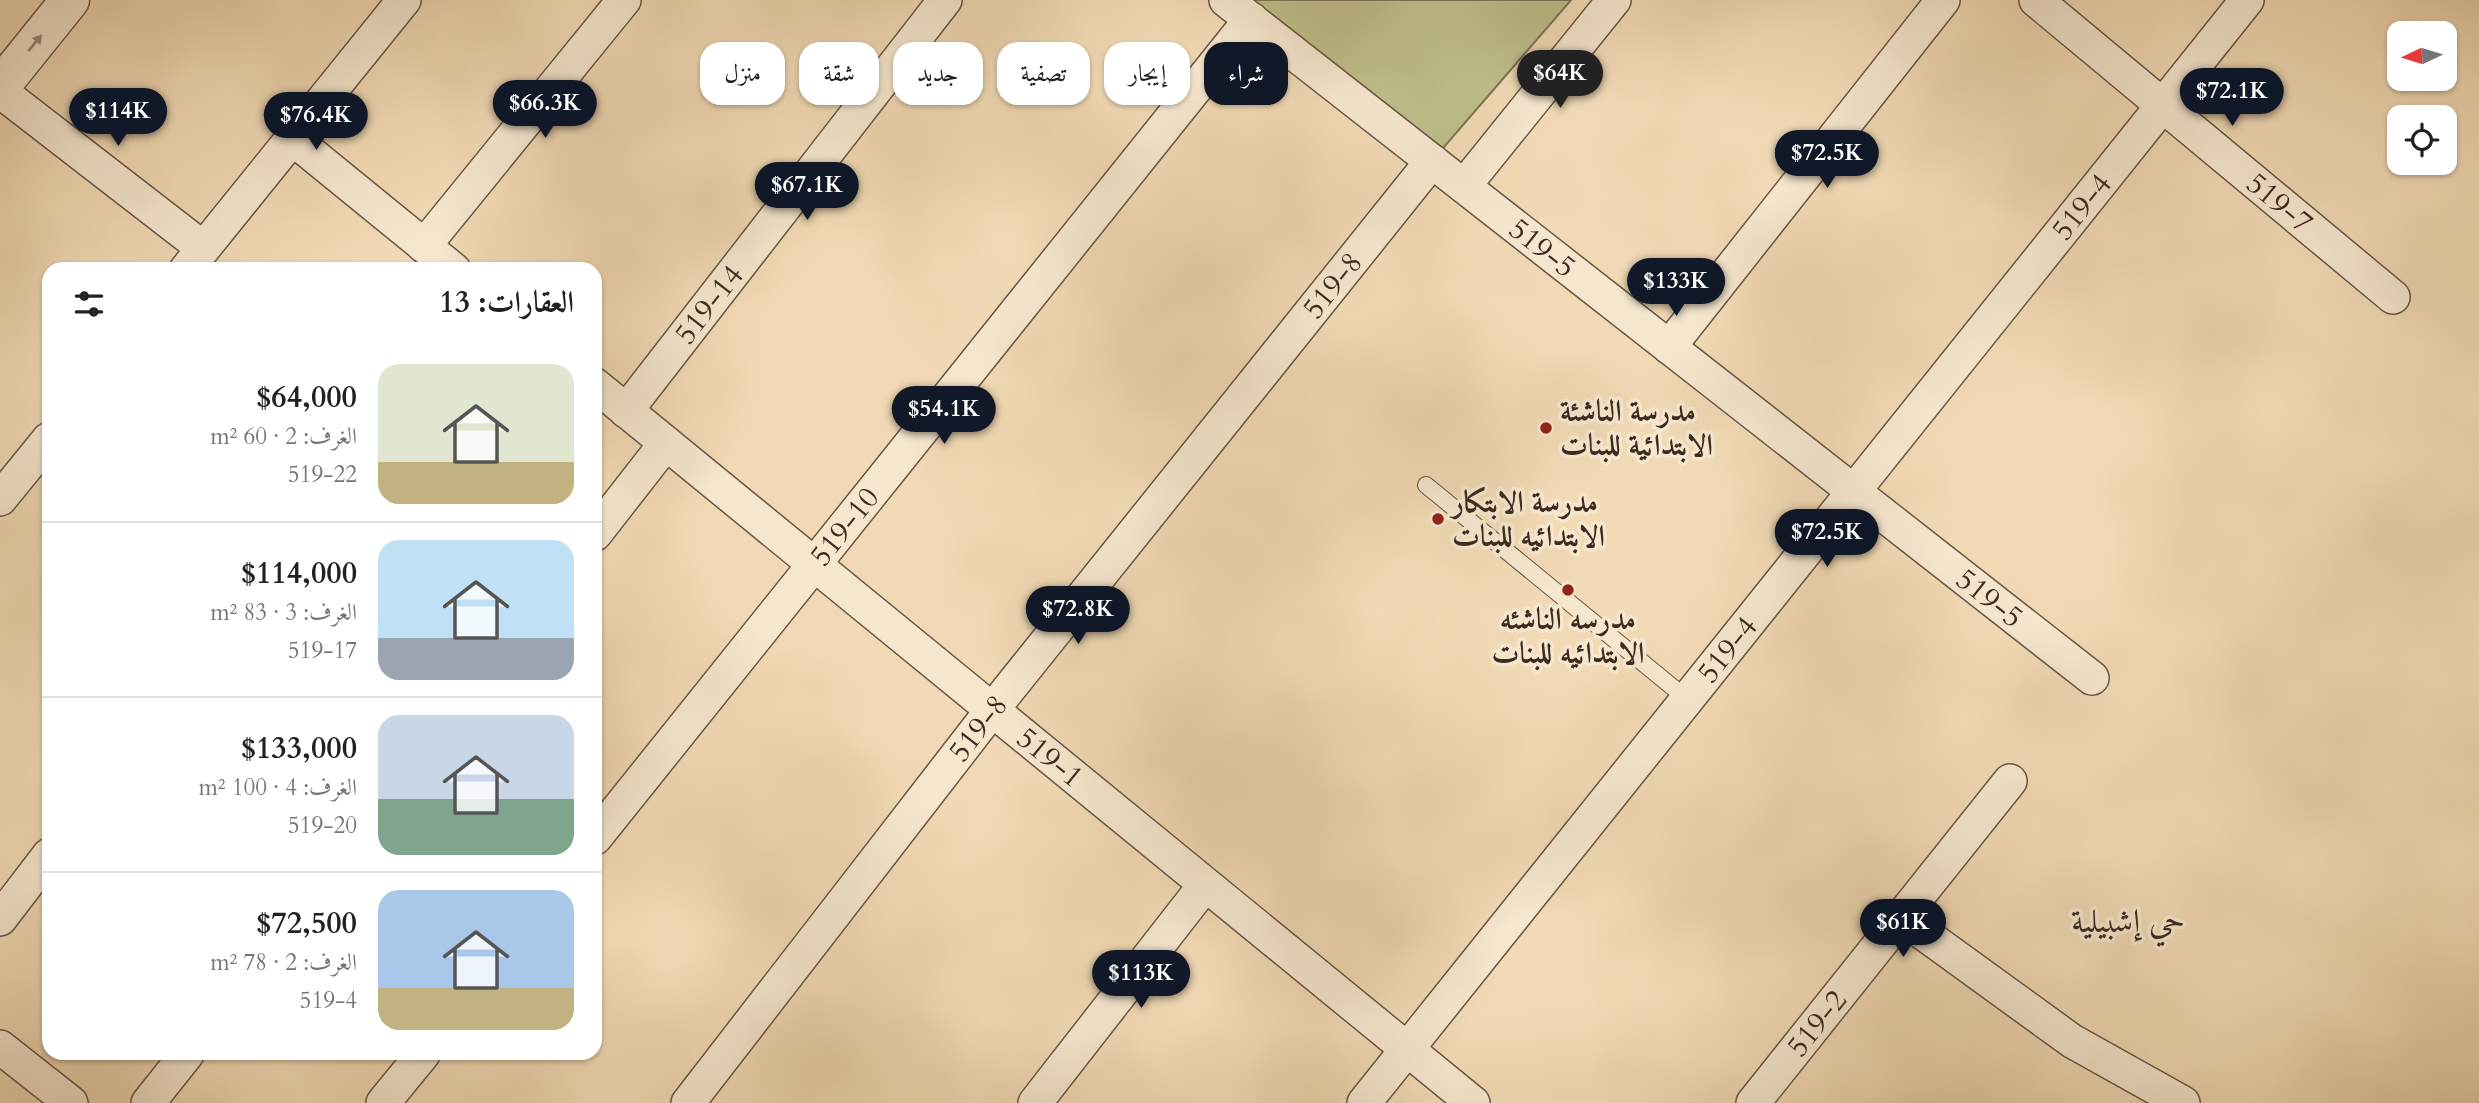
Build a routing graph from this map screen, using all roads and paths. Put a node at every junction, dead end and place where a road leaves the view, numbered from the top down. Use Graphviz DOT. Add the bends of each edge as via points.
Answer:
graph roads {
  1 [pos="70,0"];
  2 [pos="404,0"];
  3 [pos="624,0"];
  4 [pos="945,0"];
  5 [pos="1614,0"];
  6 [pos="1943,0"];
  7 [pos="2036,0"];
  8 [pos="2247,0"];
  9 [pos="1239,10"];
  10 [pos="0,89"];
  11 [pos="2162,105"];
  12 [pos="292,138"];
  13 [pos="1432,161"];
  14 [pos="1464,186"];
  15 [pos="424,246"];
  16 [pos="195,259"];
  17 [pos="444,262"];
  18 [pos="2393,297"];
  19 [pos="1669,347"];
  20 [pos="602,391"];
  21 [pos="626,411"];
  22 [pos="666,443"];
  23 [pos="42,448"];
  24 [pos="1426,485"];
  25 [pos="1854,491"];
  26 [pos="0,499"];
  27 [pos="602,525"];
  28 [pos="814,565"];
  29 [pos="2092,678"];
  30 [pos="1688,699"];
  31 [pos="992,710"];
  32 [pos="2010,781"];
  33 [pos="602,829"];
  34 [pos="42,864"];
  35 [pos="1205,885"];
  36 [pos="1901,917"];
  37 [pos="0,919"];
  38 [pos="0,1047"];
  39 [pos="1407,1049"];
  40 [pos="182,1060"];
  41 [pos="418,1060"];
  42 [pos="71,1103"];
  43 [pos="148,1103"];
  44 [pos="383,1103"];
  45 [pos="688,1103"];
  46 [pos="1035,1103"];
  47 [pos="1364,1103"];
  48 [pos="1473,1103"];
  49 [pos="1753,1103"];
  50 [pos="2183,1103"];
  10 -- 1 [label="street, one-way"];
  2 -- 12 [label="street"];
  3 -- 15 [label="street"];
  4 -- 21 [label="street, 519-14"];
  5 -- 14 [label="street"];
  6 -- 19 [label="street"];
  7 -- 11 [label="street, 519-7"];
  8 -- 11 [label="street, 519-4"];
  9 -- 13 [label="street, 519-5"];
  9 -- 28 [label="street, 519-10"];
  10 -- 16 [label="street"];
  11 -- 18 [label="street, 519-7"];
  11 -- 25 [label="street, 519-4"];
  12 -- 15 [label="street"];
  12 -- 16 [label="street"];
  13 -- 14 [label="street, 519-5"];
  13 -- 31 [label="street, 519-8"];
  14 -- 19 [label="street, 519-5"];
  15 -- 17 [label="street"];
  19 -- 25 [label="street, 519-5"];
  20 -- 21 [label="street, 519-1"];
  21 -- 22 [label="street, 519-1"];
  22 -- 27 [label="street"];
  22 -- 28 [label="street, 519-1"];
  23 -- 26 [label="street"];
  24 -- 30 [label="lane"];
  25 -- 29 [label="street, 519-5"];
  25 -- 30 [label="street, 519-4"];
  28 -- 31 [label="street, 519-1"];
  28 -- 33 [label="street, 519-10"];
  30 -- 39 [label="street, 519-4"];
  31 -- 35 [label="street, 519-1"];
  31 -- 45 [label="street, 519-8"];
  32 -- 36 [label="street, 519-2"];
  34 -- 37 [label="street"];
  35 -- 39 [label="street, 519-1"];
  35 -- 46 [label="street"];
  36 -- 49 [label="street, 519-2"];
  36 -- 50 [label="street" via="2072,1041"];
  38 -- 42 [label="street"];
  39 -- 47 [label="street, 519-4"];
  39 -- 48 [label="street, 519-1"];
  40 -- 43 [label="street"];
  41 -- 44 [label="street"];
}
